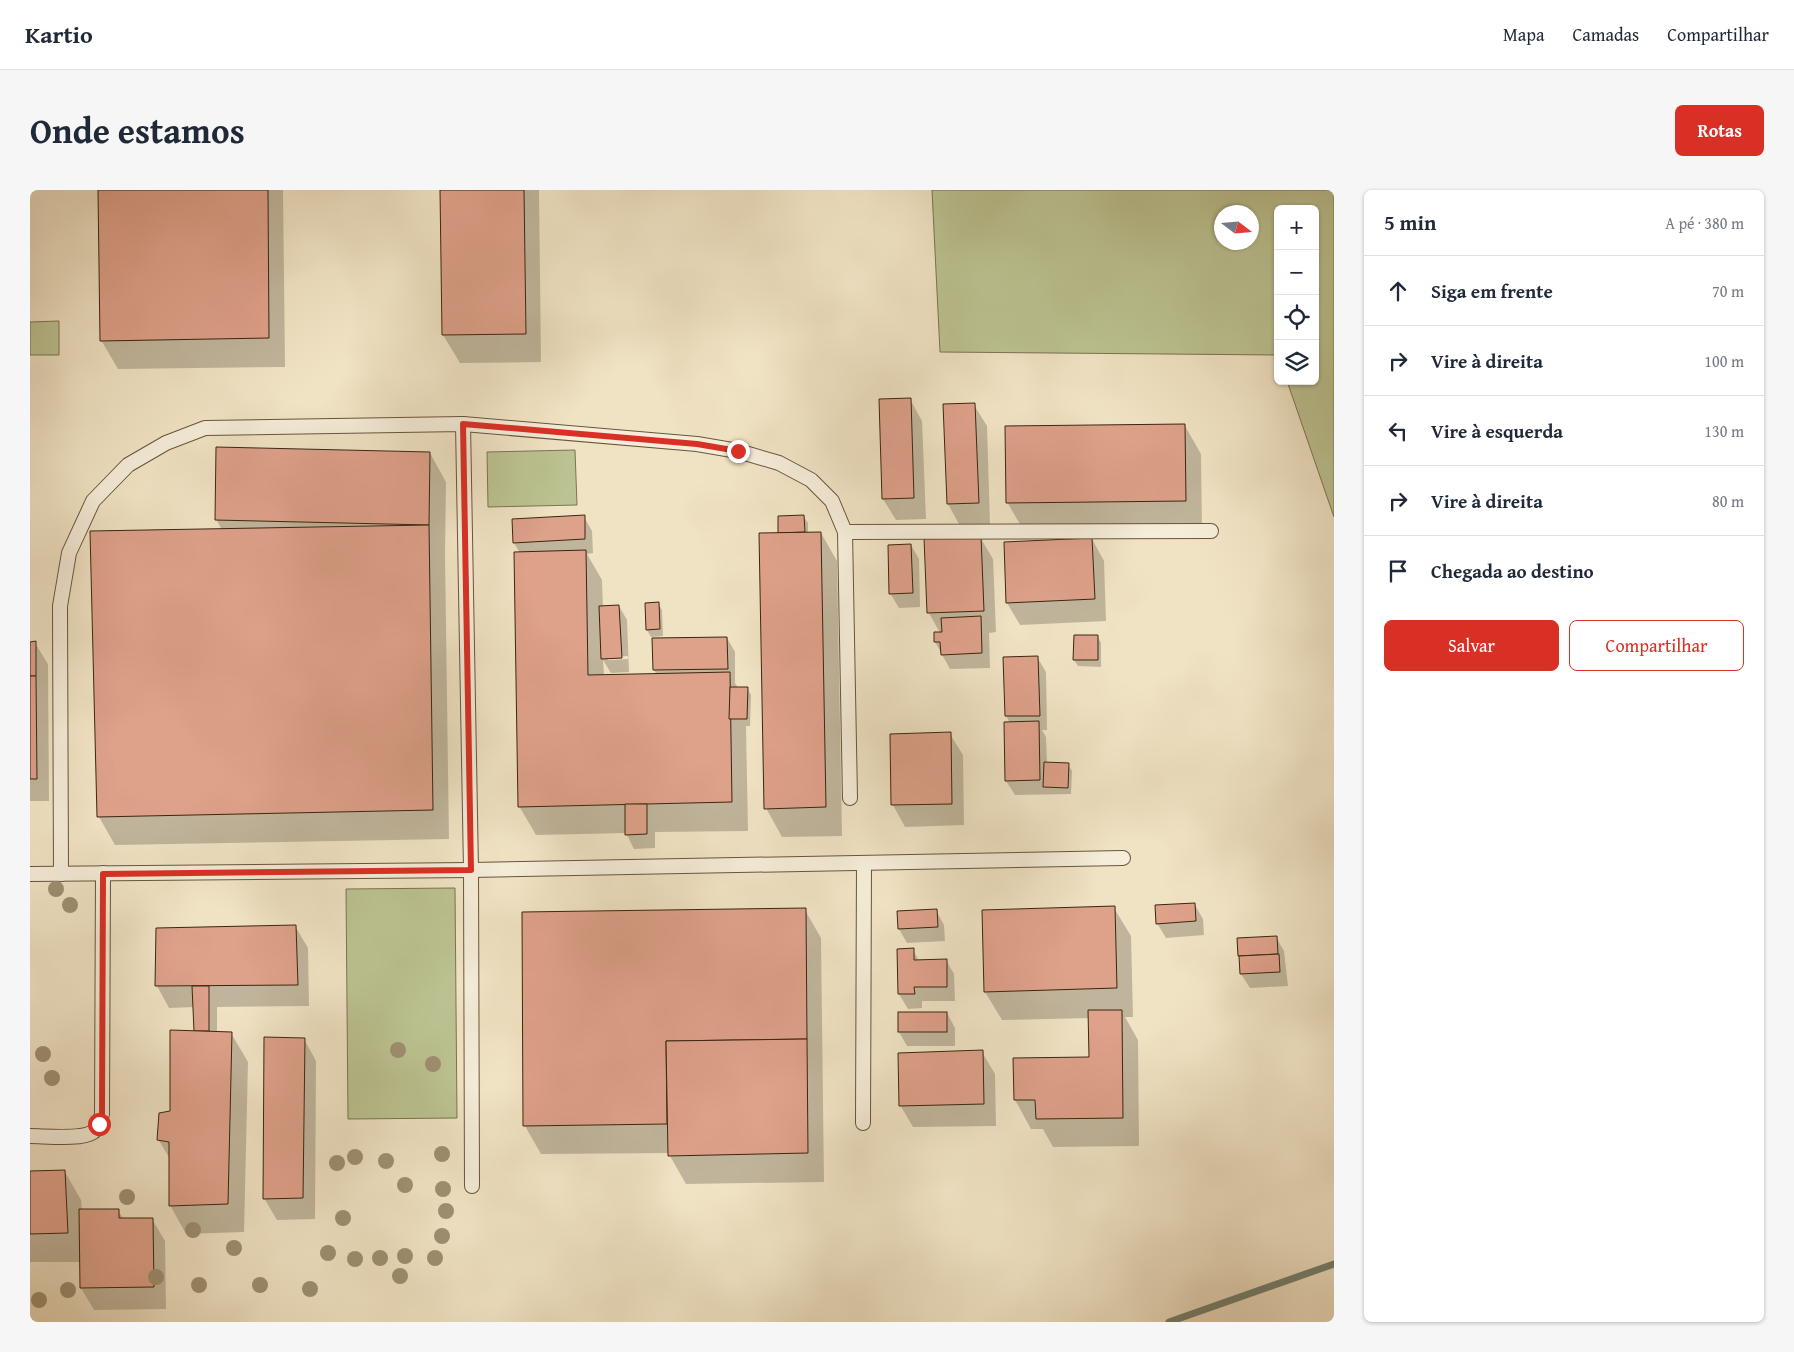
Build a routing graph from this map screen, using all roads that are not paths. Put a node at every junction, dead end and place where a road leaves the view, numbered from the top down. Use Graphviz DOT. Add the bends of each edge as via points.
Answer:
graph roads {
  1 [pos="463,424"];
  2 [pos="1211,531"];
  3 [pos="845,532"];
  4 [pos="850,798"];
  5 [pos="1123,858"];
  6 [pos="864,863"];
  7 [pos="471,870"];
  8 [pos="30,874"];
  9 [pos="61,874"];
  10 [pos="103,874"];
  11 [pos="863,1123"];
  12 [pos="30,1136"];
  13 [pos="472,1186"];
  1 -- 3 [label="lane" via="697,444 738,451 779,463 812,480 832,501"];
  1 -- 7 [label="lane"];
  1 -- 9 [label="lane" via="205,428 166,443 128,465 93,501 69,553 60,606"];
  2 -- 3 [label="lane"];
  3 -- 4 [label="lane"];
  5 -- 6 [label="lane"];
  6 -- 7 [label="lane"];
  6 -- 11 [label="lane"];
  7 -- 10 [label="lane"];
  7 -- 13 [label="lane"];
  8 -- 9 [label="lane"];
  9 -- 10 [label="lane"];
  10 -- 12 [label="lane" via="102,1114 93,1132 83,1136"];
}
